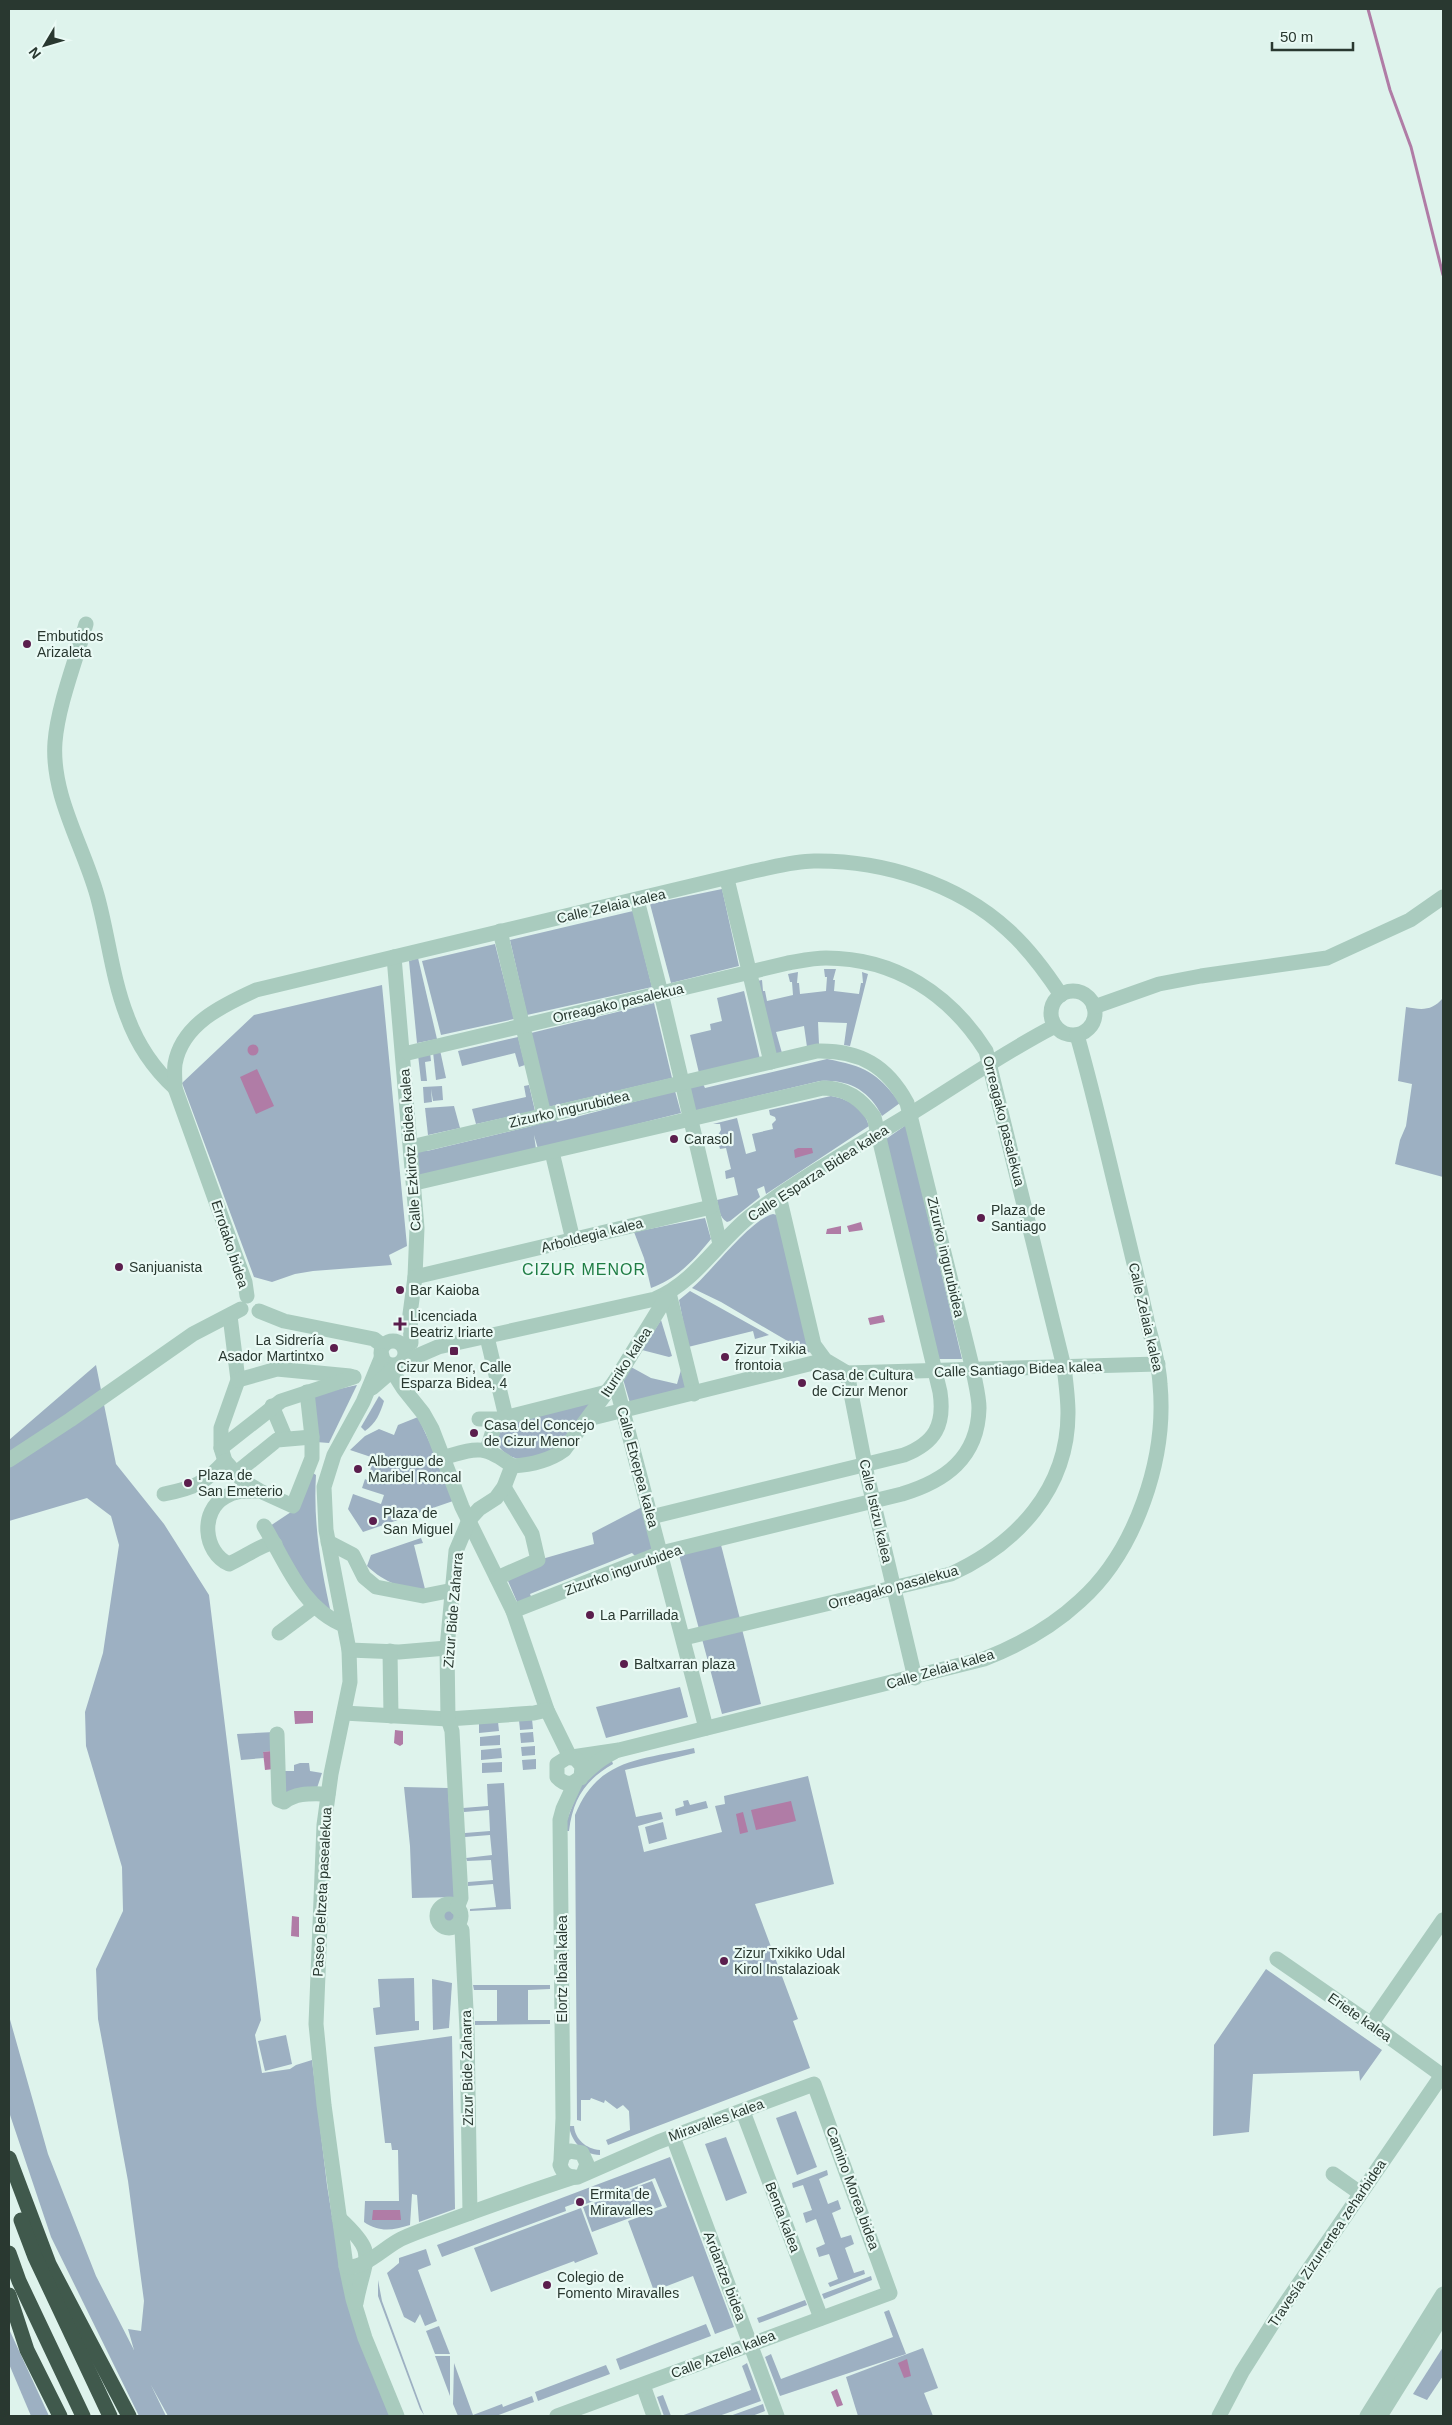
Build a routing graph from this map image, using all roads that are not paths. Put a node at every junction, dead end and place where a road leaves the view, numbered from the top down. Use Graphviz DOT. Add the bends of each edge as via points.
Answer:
graph roads {
  1 [pos="86,624"];
  2 [pos="727,879"];
  3 [pos="1443,897"];
  4 [pos="637,900"];
  5 [pos="500,931"];
  6 [pos="394,957"];
  7 [pos="750,972"];
  8 [pos="661,993"];
  9 [pos="1061,995"];
  10 [pos="1094,1007"];
  11 [pos="523,1026"];
  12 [pos="1056,1026"];
  13 [pos="1078,1035"];
  14 [pos="408,1053"];
  15 [pos="770,1062"];
  16 [pos="991,1064"];
  17 [pos="682,1083"];
  18 [pos="175,1088"];
  19 [pos="911,1114"];
  20 [pos="544,1115"];
  21 [pos="691,1118"];
  22 [pos="878,1133"];
  23 [pos="411,1147"];
  24 [pos="552,1152"];
  25 [pos="415,1183"];
  26 [pos="779,1196"];
  27 [pos="710,1207"];
  28 [pos="572,1240"];
  29 [pos="720,1244"];
  30 [pos="415,1277"];
  31 [pos="669,1293"];
  32 [pos="239,1307"];
  33 [pos="487,1336"];
  34 [pos="405,1343"];
  35 [pos="438,1346"];
  36 [pos="382,1351"];
  37 [pos="825,1360"];
  38 [pos="1158,1364"];
  39 [pos="396,1366"];
  40 [pos="1064,1367"];
  41 [pos="973,1370"];
  42 [pos="935,1371"];
  43 [pos="847,1373"];
  44 [pos="354,1377"];
  45 [pos="238,1380"];
  46 [pos="372,1381"];
  47 [pos="611,1386"];
  48 [pos="307,1392"];
  49 [pos="694,1394"];
  50 [pos="366,1396"];
  51 [pos="272,1406"];
  52 [pos="624,1411"];
  53 [pos="503,1418"];
  54 [pos="478,1419"];
  55 [pos="588,1419"];
  56 [pos="312,1437"];
  57 [pos="285,1438"];
  58 [pos="487,1450"];
  59 [pos="223,1455"];
  60 [pos="334,1455"];
  61 [pos="312,1458"];
  62 [pos="442,1458"];
  63 [pos="9,1460"];
  64 [pos="865,1465"];
  65 [pos="512,1466"];
  66 [pos="236,1473"];
  67 [pos="504,1487"];
  68 [pos="260,1491"];
  69 [pos="164,1494"];
  70 [pos="873,1501"];
  71 [pos="651,1517"];
  72 [pos="469,1520"];
  73 [pos="264,1526"];
  74 [pos="328,1542"];
  75 [pos="275,1544"];
  76 [pos="661,1553"];
  77 [pos="497,1578"];
  78 [pos="894,1588"];
  79 [pos="454,1590"];
  80 [pos="315,1606"];
  81 [pos="512,1611"];
  82 [pos="344,1625"];
  83 [pos="279,1633"];
  84 [pos="684,1638"];
  85 [pos="447,1648"];
  86 [pos="349,1650"];
  87 [pos="390,1652"];
  88 [pos="915,1678"];
  89 [pos="344,1713"];
  90 [pos="549,1714"];
  91 [pos="391,1716"];
  92 [pos="448,1719"];
  93 [pos="706,1728"];
  94 [pos="277,1734"];
  95 [pos="615,1751"];
  96 [pos="571,1757"];
  97 [pos="556,1773"];
  98 [pos="578,1780"];
  99 [pos="328,1794"];
  100 [pos="560,1820"];
  101 [pos="457,1908"];
  102 [pos="1443,1920"];
  103 [pos="457,1925"];
  104 [pos="1276,1959"];
  105 [pos="1371,2024"];
  106 [pos="1443,2076"];
  107 [pos="814,2084"];
  108 [pos="745,2117"];
  109 [pos="563,2118"];
  110 [pos="673,2137"];
  111 [pos="582,2154"];
  112 [pos="9,2158"];
  113 [pos="619,2158"];
  114 [pos="560,2162"];
  115 [pos="1333,2174"];
  116 [pos="579,2175"];
  117 [pos="9,2186"];
  118 [pos="531,2190"];
  119 [pos="1360,2193"];
  120 [pos="470,2213"];
  121 [pos="340,2218"];
  122 [pos="401,2239"];
  123 [pos="362,2240"];
  124 [pos="344,2245"];
  125 [pos="9,2253"];
  126 [pos="366,2262"];
  127 [pos="346,2266"];
  128 [pos="890,2293"];
  129 [pos="1443,2294"];
  130 [pos="9,2295"];
  131 [pos="355,2307"];
  132 [pos="1443,2316"];
  133 [pos="821,2318"];
  134 [pos="750,2344"];
  135 [pos="643,2385"];
  136 [pos="60,2416"];
  137 [pos="84,2416"];
  138 [pos="110,2416"];
  139 [pos="129,2416"];
  140 [pos="397,2416"];
  141 [pos="557,2416"];
  142 [pos="654,2416"];
  143 [pos="777,2416"];
  144 [pos="1219,2416"];
  145 [pos="1367,2416"];
  146 [pos="1380,2416"];
  1 -- 18 [label="street" via="55,742 62,798 93,882 127,1017 149,1059"];
  2 -- 4 [label="street, Calle Zelaia kalea"];
  2 -- 7 [label="street"];
  2 -- 9 [label="street, Calle Zelaia kalea" via="812,861 861,864 898,871 958,896 1007,929"];
  3 -- 10 [label="street" via="1410,920 1327,958 1159,984"];
  4 -- 5 [label="street, Calle Zelaia kalea"];
  4 -- 8 [label="street"];
  5 -- 6 [label="street, Calle Zelaia kalea"];
  5 -- 11 [label="street"];
  6 -- 18 [label="street, Calle Zelaia kalea" via="256,990 231,1001 193,1028 181,1046 175,1064"];
  6 -- 23 [label="street, Calle Ezkirotz Bidea kalea"];
  7 -- 8 [label="street, Orreagako pasalekua"];
  7 -- 15 [label="street"];
  7 -- 16 [label="street, Orreagako pasalekua" via="823,958 869,962 909,976 950,1005 973,1030"];
  8 -- 11 [label="street, Orreagako pasalekua"];
  8 -- 17 [label="street"];
  9 -- 10 [label="street" via="1073,991 1085,994"];
  9 -- 12 [label="street" via="1054,1003 1051,1015"];
  10 -- 13 [label="street" via="1094,1021 1087,1031"];
  11 -- 14 [label="street, Orreagako pasalekua"];
  11 -- 20 [label="street"];
  12 -- 13 [label="street" via="1066,1034"];
  12 -- 16 [label="street, Calle Esparza Bidea kalea"];
  13 -- 38 [label="street, Calle Zelaia kalea"];
  15 -- 17 [label="street, Zizurko ingurubidea"];
  15 -- 19 [label="street, Zizurko ingurubidea" via="817,1051 837,1050 853,1055 886,1072 904,1097"];
  16 -- 19 [label="street, Calle Esparza Bidea kalea"];
  16 -- 40 [label="street, Orreagako pasalekua"];
  17 -- 20 [label="street, Zizurko ingurubidea"];
  17 -- 21 [label="street"];
  18 -- 32 [label="street, Errotako bidea" via="245,1282"];
  19 -- 22 [label="street, Calle Esparza Bidea kalea"];
  19 -- 41 [label="street, Zizurko ingurubidea"];
  20 -- 23 [label="street, Zizurko ingurubidea"];
  21 -- 22 [label="street" via="833,1088 855,1096 865,1104"];
  21 -- 24 [label="street"];
  21 -- 27 [label="street"];
  22 -- 26 [label="street, Calle Esparza Bidea kalea"];
  22 -- 42 [label="street"];
  23 -- 25 [label="street, Calle Ezkirotz Bidea kalea"];
  24 -- 25 [label="street"];
  24 -- 28 [label="street"];
  25 -- 30 [label="street, Calle Ezkirotz Bidea kalea"];
  26 -- 29 [label="street, Calle Esparza Bidea kalea"];
  26 -- 37 [label="street" via="817,1352"];
  27 -- 28 [label="street, Arboldegia kalea"];
  27 -- 29 [label="street"];
  28 -- 30 [label="street, Arboldegia kalea"];
  29 -- 31 [label="street, Calle Esparza Bidea kalea" via="689,1278"];
  30 -- 34 [label="street, Calle Ezkirotz Bidea kalea"];
  31 -- 33 [label="street, Calle Esparza Bidea kalea" via="655,1299"];
  31 -- 47 [label="street, Iturriko kalea"];
  31 -- 49 [label="street"];
  32 -- 36 [label="street" via="245,1315 259,1311 284,1321 374,1339"];
  32 -- 45 [label="street, Errotako bidea"];
  32 -- 63 [label="street" via="193,1334"];
  33 -- 35 [label="street, Calle Esparza Bidea kalea"];
  33 -- 53 [label="street"];
  34 -- 35 [label="street, Calle Esparza Bidea kalea"];
  34 -- 36 [label="street" via="391,1340"];
  34 -- 39 [label="street, Calle Ezkirotz Bidea kalea"];
  35 -- 39 [label="street, Calle Esparza Bidea kalea"];
  36 -- 39 [label="street" via="388,1364"];
  36 -- 46 [label="street"];
  37 -- 43 [label="street"];
  37 -- 49 [label="street"];
  38 -- 40 [label="street, Calle Santiago Bidea kalea"];
  38 -- 88 [label="street, Calle Zelaia kalea" via="1160,1423 1148,1489 1127,1538 1097,1582 1065,1614 1016,1646 984,1659"];
  39 -- 50 [label="street"];
  39 -- 62 [label="street" via="403,1388 423,1413"];
  40 -- 41 [label="street, Calle Santiago Bidea kalea"];
  40 -- 78 [label="street, Orreagako pasalekua" via="1067,1433 1057,1472 1036,1510 1008,1540 973,1564 951,1574"];
  41 -- 42 [label="street, Calle Santiago Bidea kalea"];
  41 -- 70 [label="street, Zizurko ingurubidea" via="979,1406 978,1423 962,1458 931,1484"];
  42 -- 43 [label="street, Calle Santiago Bidea kalea"];
  42 -- 64 [label="street" via="943,1408 934,1435 917,1450"];
  43 -- 64 [label="street, Calle Istizu kalea"];
  44 -- 45 [label="street" via="277,1369"];
  44 -- 46 [label="street"];
  44 -- 48 [label="street"];
  45 -- 59 [label="street" via="221,1428"];
  46 -- 50 [label="street"];
  47 -- 52 [label="street, Calle Etxepea kalea"];
  47 -- 53 [label="street"];
  47 -- 55 [label="street, Iturriko kalea"];
  48 -- 51 [label="street"];
  48 -- 56 [label="street"];
  49 -- 52 [label="street"];
  50 -- 60 [label="street, Paseo Beltzeta pasealekua"];
  51 -- 57 [label="street"];
  51 -- 59 [label="street"];
  52 -- 55 [label="street"];
  52 -- 71 [label="street, Calle Etxepea kalea"];
  53 -- 54 [label="street"];
  53 -- 58 [label="street" via="495,1424"];
  55 -- 65 [label="street, Iturriko kalea" via="564,1450 554,1457"];
  56 -- 57 [label="street"];
  56 -- 61 [label="street"];
  57 -- 66 [label="street" via="277,1440"];
  58 -- 62 [label="street" via="466,1451"];
  58 -- 65 [label="street"];
  59 -- 66 [label="street"];
  59 -- 69 [label="street" via="214,1474 194,1488"];
  60 -- 61 [label="street"];
  60 -- 74 [label="street, Paseo Beltzeta pasealekua" via="324,1487"];
  61 -- 68 [label="street" via="293,1506"];
  62 -- 72 [label="street"];
  64 -- 70 [label="street, Calle Istizu kalea"];
  64 -- 71 [label="street"];
  65 -- 67 [label="street"];
  66 -- 68 [label="street"];
  67 -- 72 [label="street" via="496,1498"];
  67 -- 77 [label="street" via="532,1534 538,1560"];
  68 -- 75 [label="street" via="241,1490 216,1504 210,1515 207,1536 217,1555 229,1564 264,1545"];
  70 -- 76 [label="street, Zizurko ingurubidea"];
  70 -- 78 [label="street, Calle Istizu kalea"];
  71 -- 76 [label="street, Calle Etxepea kalea"];
  72 -- 77 [label="street, Elortz Ibaia kalea"];
  72 -- 79 [label="street, Zizur Bide Zaharra" via="456,1551"];
  73 -- 75 [label="street"];
  74 -- 79 [label="street" via="353,1555 364,1577 376,1587 423,1596"];
  74 -- 82 [label="street, Paseo Beltzeta pasealekua"];
  75 -- 80 [label="street" via="299,1589"];
  76 -- 81 [label="street, Zizurko ingurubidea"];
  76 -- 84 [label="street, Calle Etxepea kalea"];
  77 -- 81 [label="street, Elortz Ibaia kalea"];
  78 -- 84 [label="street, Orreagako pasalekua"];
  78 -- 88 [label="street, Calle Istizu kalea"];
  79 -- 85 [label="street, Zizur Bide Zaharra"];
  80 -- 82 [label="street" via="330,1620"];
  80 -- 83 [label="street"];
  81 -- 90 [label="street, Elortz Ibaia kalea"];
  82 -- 86 [label="street, Paseo Beltzeta pasealekua"];
  84 -- 93 [label="street, Calle Etxepea kalea"];
  85 -- 87 [label="street"];
  85 -- 92 [label="street, Zizur Bide Zaharra"];
  86 -- 87 [label="street"];
  86 -- 89 [label="street, Paseo Beltzeta pasealekua" via="350,1682"];
  87 -- 91 [label="street"];
  88 -- 93 [label="street, Calle Zelaia kalea"];
  89 -- 91 [label="street"];
  89 -- 99 [label="street, Paseo Beltzeta pasealekua"];
  90 -- 92 [label="street"];
  90 -- 96 [label="street, Elortz Ibaia kalea"];
  90 -- 97 [label="street, Elortz Ibaia kalea"];
  91 -- 92 [label="street"];
  92 -- 101 [label="street, Zizur Bide Zaharra" via="452,1731 461,1898"];
  93 -- 95 [label="street, Calle Zelaia kalea"];
  94 -- 99 [label="street" via="279,1800 284,1802 302,1794"];
  95 -- 96 [label="street, Calle Zelaia kalea"];
  95 -- 98 [label="street, Calle Zelaia kalea"];
  96 -- 97 [label="street" via="560,1760"];
  96 -- 98 [label="street" via="582,1766"];
  97 -- 98 [label="street" via="566,1784"];
  97 -- 100 [label="street, Elortz Ibaia kalea"];
  98 -- 100 [label="street, Elortz Ibaia kalea"];
  99 -- 121 [label="street, Paseo Beltzeta pasealekua" via="316,2024"];
  100 -- 109 [label="street, Elortz Ibaia kalea"];
  101 -- 103 [label="street" via="461,1918"];
  101 -- 103 [label="street" via="443,1907 438,1917 446,1928"];
  102 -- 105 [label="street"];
  103 -- 120 [label="street, Zizur Bide Zaharra" via="462,1930 466,2000"];
  104 -- 105 [label="street, Eriete kalea"];
  105 -- 106 [label="street, Eriete kalea"];
  106 -- 119 [label="street, Travesía Zizurrertea zeharbidea"];
  107 -- 110 [label="street, Miravalles kalea"];
  107 -- 128 [label="street, Camino Morea bidea"];
  108 -- 133 [label="street, Benta kalea"];
  109 -- 111 [label="street, Elortz Ibaia kalea" via="569,2138"];
  109 -- 114 [label="street, Elortz Ibaia kalea"];
  110 -- 113 [label="street, Miravalles kalea"];
  110 -- 134 [label="street, Ardantze bidea"];
  111 -- 113 [label="street, Miravalles kalea" via="596,2160"];
  111 -- 114 [label="street" via="566,2152"];
  111 -- 116 [label="street" via="587,2164"];
  112 -- 139 [label="highway" via="49,2264"];
  113 -- 116 [label="street, Miravalles kalea"];
  114 -- 116 [label="street" via="566,2175"];
  114 -- 118 [label="street, Miravalles kalea" via="554,2175"];
  115 -- 119 [label="street"];
  116 -- 118 [label="street, Miravalles kalea"];
  117 -- 138 [label="highway" via="35,2257"];
  118 -- 120 [label="street, Miravalles kalea"];
  119 -- 144 [label="street, Travesía Zizurrertea zeharbidea" via="1264,2336"];
  120 -- 122 [label="street, Miravalles kalea"];
  121 -- 123 [label="street"];
  121 -- 124 [label="street, Paseo Beltzeta pasealekua"];
  122 -- 123 [label="street, Miravalles kalea"];
  122 -- 126 [label="street, Miravalles kalea"];
  123 -- 124 [label="street, Miravalles kalea"];
  123 -- 126 [label="street" via="367,2253"];
  124 -- 127 [label="street"];
  125 -- 137 [label="highway" via="19,2281"];
  126 -- 127 [label="street, Miravalles kalea" via="358,2268"];
  126 -- 131 [label="street"];
  127 -- 131 [label="street"];
  128 -- 133 [label="street, Calle Azella kalea"];
  129 -- 145 [label="street"];
  130 -- 136 [label="highway" via="28,2350"];
  131 -- 140 [label="street"];
  132 -- 146 [label="street"];
  133 -- 134 [label="street, Calle Azella kalea"];
  134 -- 135 [label="street, Calle Azella kalea"];
  134 -- 143 [label="street, Ardantze bidea"];
  135 -- 141 [label="street, Calle Azella kalea"];
  135 -- 142 [label="street"];
}
